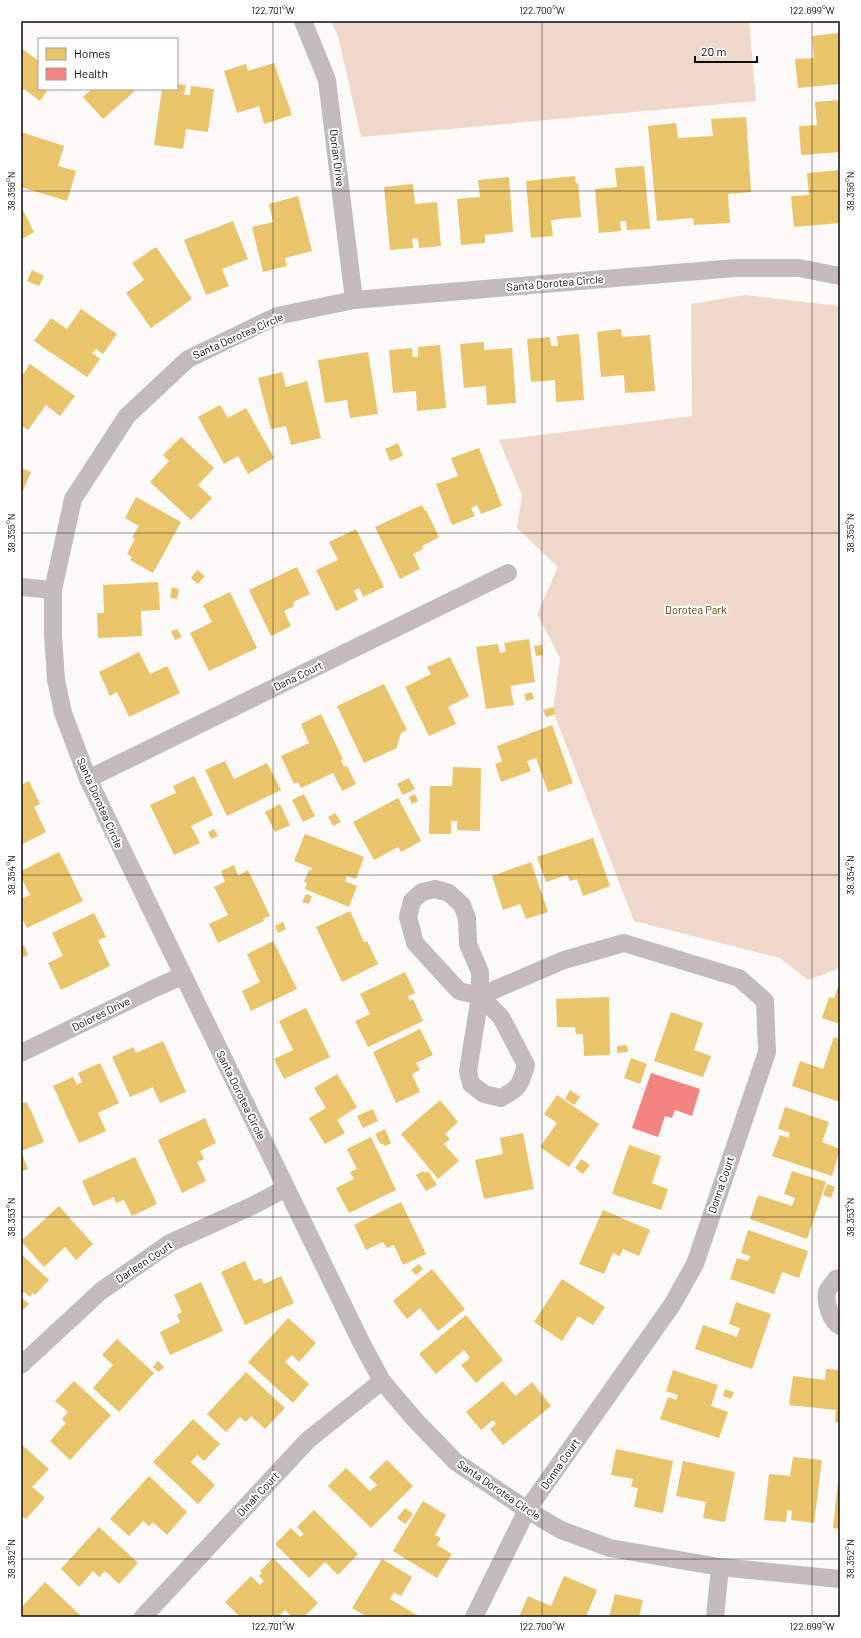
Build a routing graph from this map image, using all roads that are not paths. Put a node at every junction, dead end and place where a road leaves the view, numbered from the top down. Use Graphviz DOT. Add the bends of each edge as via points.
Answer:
graph roads {
  1 [pos="303,21"];
  2 [pos="840,276"];
  3 [pos="354,300"];
  4 [pos="508,573"];
  5 [pos="21,587"];
  6 [pos="53,590"];
  7 [pos="88,779"];
  8 [pos="182,976"];
  9 [pos="480,996"];
  10 [pos="21,1053"];
  11 [pos="286,1188"];
  12 [pos="840,1278"];
  13 [pos="840,1326"];
  14 [pos="21,1366"];
  15 [pos="382,1381"];
  16 [pos="527,1510"];
  17 [pos="720,1567"];
  18 [pos="840,1579"];
  19 [pos="143,1617"];
  20 [pos="474,1617"];
  21 [pos="715,1617"];
  1 -- 3 [label="street, Dorian Drive" via="327,80"];
  2 -- 3 [label="street, Santa Dorotea Circle" via="799,268 735,268"];
  3 -- 6 [label="street, Santa Dorotea Circle" via="277,316 188,359 127,416 74,499"];
  4 -- 7 [label="street, Dana Court"];
  5 -- 6 [label="street"];
  6 -- 7 [label="street, Santa Dorotea Circle" via="56,680 63,713"];
  7 -- 8 [label="street, Santa Dorotea Circle"];
  8 -- 10 [label="street, Dolores Drive"];
  8 -- 11 [label="street, Santa Dorotea Circle"];
  9 -- 9 [label="street" via="501,1017 526,1065 520,1084 501,1098 484,1094 471,1084 468,1071"];
  9 -- 9 [label="street" via="459,990 415,943 408,917 412,901 422,892 435,889 449,893 462,905 467,918 468,944 480,972"];
  9 -- 16 [label="street, Donna Court" via="564,960 624,943 739,978 765,1001 767,1052 695,1264 672,1305"];
  11 -- 14 [label="street, Darleen Court" via="170,1243 101,1291"];
  11 -- 15 [label="street, Santa Dorotea Circle"];
  12 -- 13 [label="street" via="836,1279 827,1292 827,1309"];
  15 -- 16 [label="street, Santa Dorotea Circle" via="456,1462"];
  15 -- 19 [label="street, Dinah Court" via="308,1440"];
  16 -- 17 [label="street, Santa Dorotea Circle" via="561,1530 610,1548"];
  16 -- 20 [label="street, Donna Court"];
  17 -- 18 [label="street, Santa Dorotea Circle"];
  17 -- 21 [label="street"];
}
